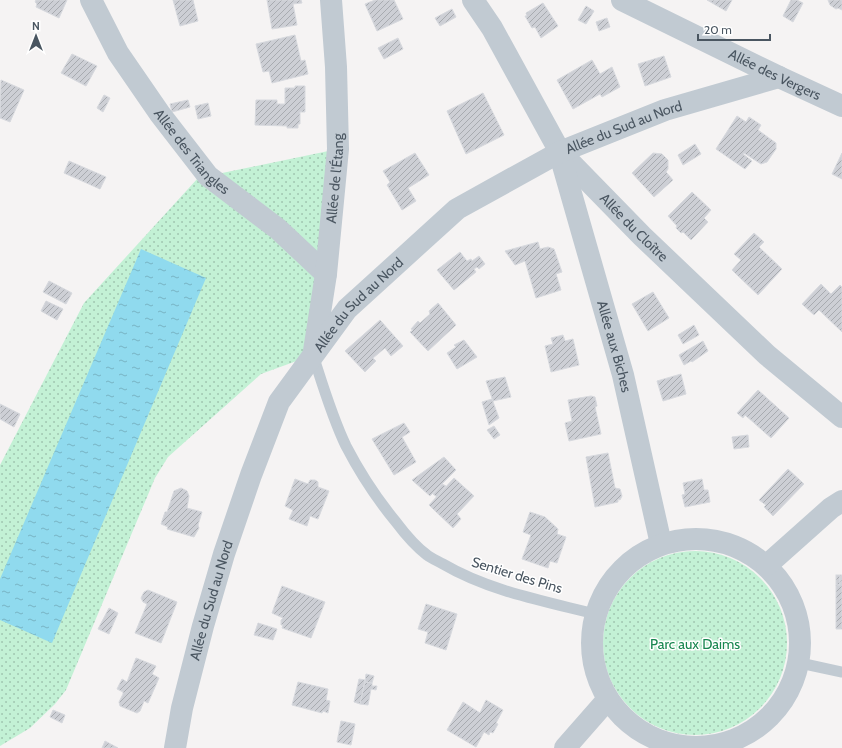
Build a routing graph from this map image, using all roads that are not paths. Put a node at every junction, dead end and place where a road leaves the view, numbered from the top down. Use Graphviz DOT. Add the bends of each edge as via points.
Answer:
graph roads {
  1 [pos="90,0"];
  2 [pos="331,0"];
  3 [pos="473,0"];
  4 [pos="622,0"];
  5 [pos="779,77"];
  6 [pos="842,106"];
  7 [pos="560,152"];
  8 [pos="326,274"];
  9 [pos="313,355"];
  10 [pos="842,417"];
  11 [pos="842,501"];
  12 [pos="661,544"];
  13 [pos="767,565"];
  14 [pos="595,614"];
  15 [pos="800,663"];
  16 [pos="842,672"];
  17 [pos="608,699"];
  18 [pos="737,744"];
  19 [pos="175,748"];
  20 [pos="565,748"];
  1 -- 8 [label="street, Allée des Triangles" via="118,53 160,114 208,176 278,228"];
  2 -- 8 [label="street, Allée de l'Étang" via="338,149"];
  3 -- 7 [label="street, Allée du Cloître" via="492,28"];
  4 -- 5 [label="street, Allée des Vergers"];
  5 -- 6 [label="street, Allée des Vergers"];
  5 -- 7 [label="street, Allée du Sud au Nord" via="665,110"];
  7 -- 9 [label="street, Allée du Sud au Nord" via="457,209 347,309"];
  7 -- 10 [label="street, Allée du Cloître" via="642,236 767,355"];
  7 -- 12 [label="street, Allée aux Biches" via="623,375"];
  8 -- 9 [label="street, Allée de l'Étang"];
  9 -- 14 [label="lane, Sentier des Pins" via="328,402 346,445 366,481 405,534 427,555 454,571 483,583"];
  9 -- 19 [label="street, Allée du Sud au Nord" via="279,402 251,475 203,626 182,708"];
  11 -- 13 [label="street"];
  12 -- 13 [label="street" via="689,538 717,540 744,549"];
  12 -- 14 [label="street" via="632,560 614,579"];
  13 -- 15 [label="street" via="784,585 796,609 801,636"];
  14 -- 17 [label="street" via="591,643 596,672"];
  15 -- 16 [label="lane"];
  15 -- 18 [label="street" via="787,695 765,722"];
  17 -- 18 [label="street" via="626,721 651,737 678,746"];
  17 -- 20 [label="street"];
}
